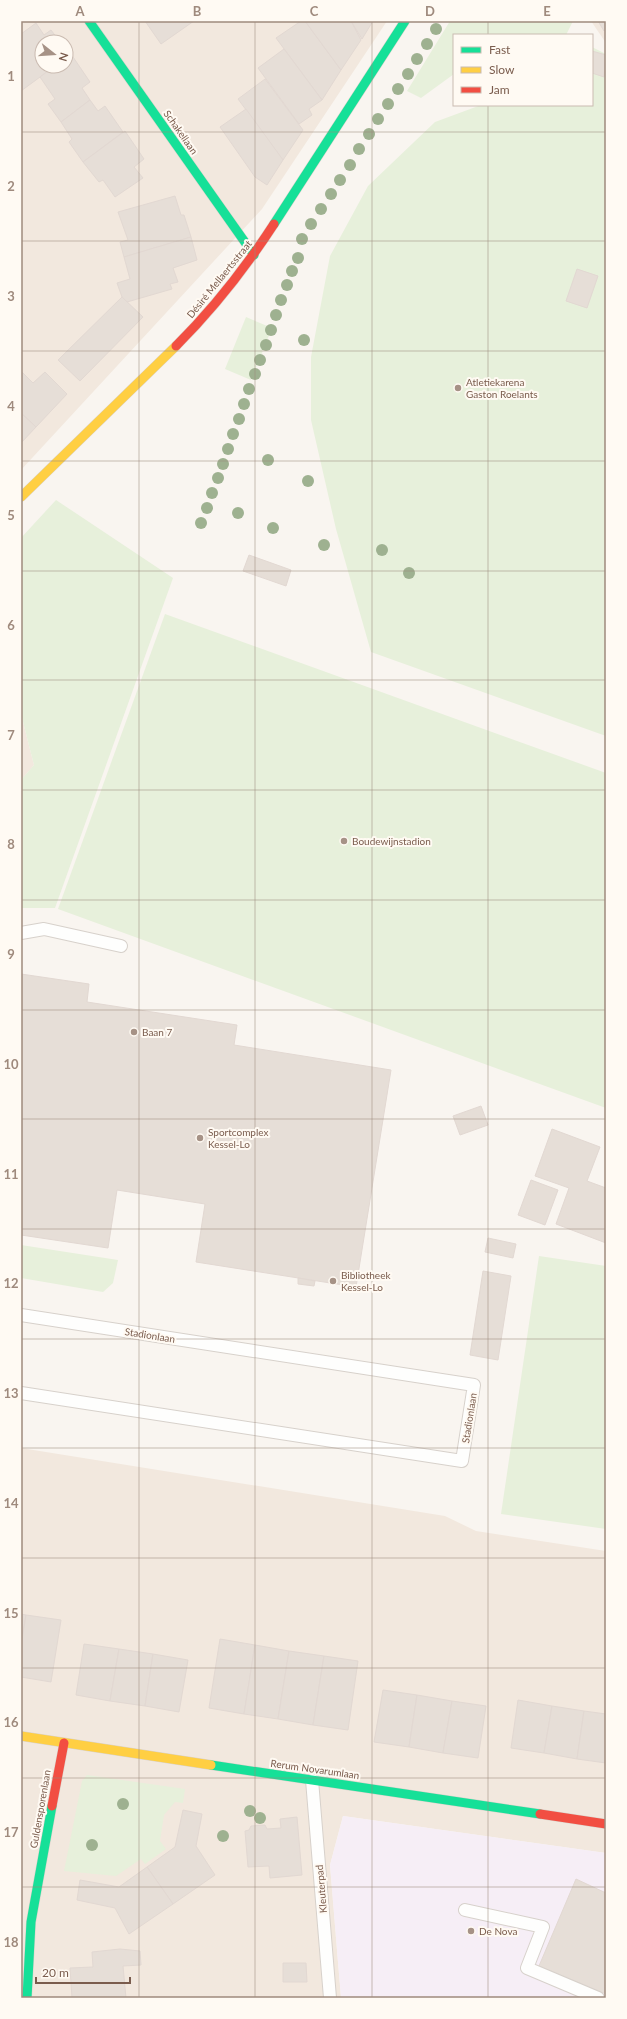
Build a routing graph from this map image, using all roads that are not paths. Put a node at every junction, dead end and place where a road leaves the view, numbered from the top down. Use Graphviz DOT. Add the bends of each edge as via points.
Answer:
graph roads {
  1 [pos="89,21"];
  2 [pos="405,21"];
  3 [pos="254,255"];
  4 [pos="21,497"];
  5 [pos="21,933"];
  6 [pos="121,946"];
  7 [pos="21,1315"];
  8 [pos="21,1393"];
  9 [pos="21,1736"];
  10 [pos="64,1743"];
  11 [pos="312,1780"];
  12 [pos="606,1824"];
  13 [pos="465,1910"];
  14 [pos="27,1998"];
  15 [pos="330,1998"];
  16 [pos="598,1998"];
  1 -- 3 [label="street, Schakellaan"];
  2 -- 3 [label="street, Désiré Mellaertsstraat"];
  3 -- 4 [label="street, Désiré Mellaertsstraat" via="188,334"];
  5 -- 6 [label="lane" via="44,929"];
  7 -- 8 [label="lane, Stadionlaan" via="474,1385 462,1462"];
  9 -- 10 [label="street, Rerum Novarumlaan"];
  10 -- 11 [label="street, Rerum Novarumlaan"];
  10 -- 14 [label="street, Guldensporenlaan" via="31,1922"];
  11 -- 12 [label="street, Rerum Novarumlaan"];
  11 -- 15 [label="lane, Kleuterpad"];
  13 -- 16 [label="lane" via="543,1927 527,1968"];
}
